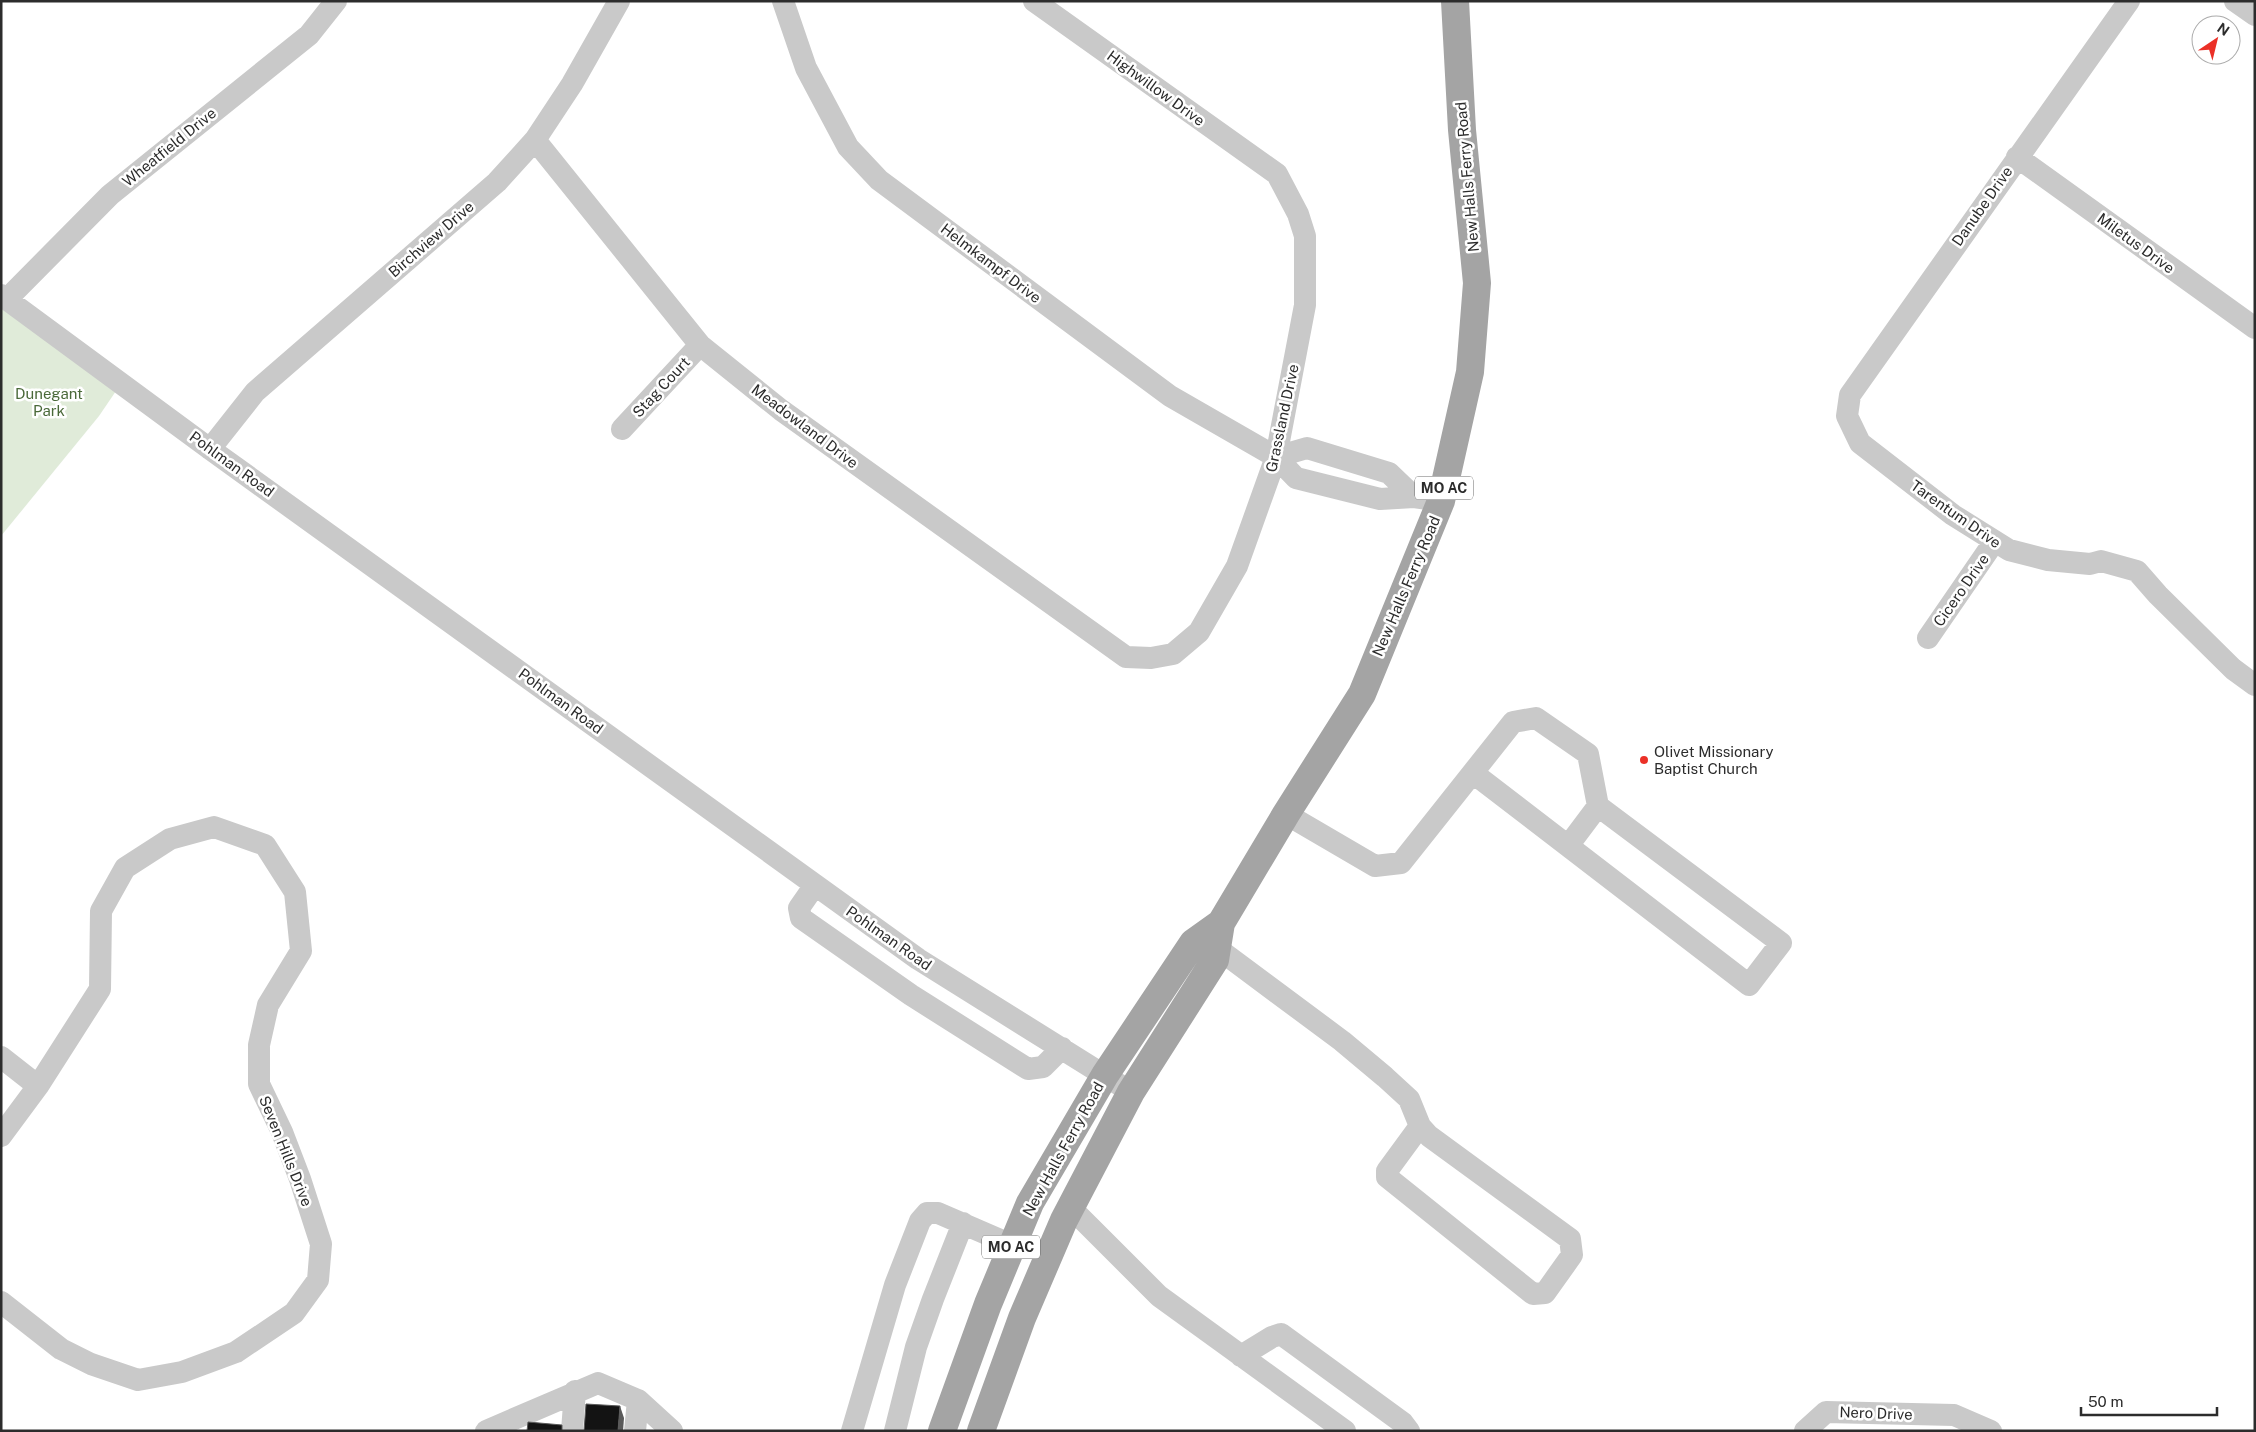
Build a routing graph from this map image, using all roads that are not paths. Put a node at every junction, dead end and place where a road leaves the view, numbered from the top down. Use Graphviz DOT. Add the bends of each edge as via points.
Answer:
graph roads {
  1 [pos="336,1"];
  2 [pos="618,1"];
  3 [pos="783,1"];
  4 [pos="1034,1"];
  5 [pos="1455,1"];
  6 [pos="2129,1"];
  7 [pos="2235,1"];
  8 [pos="2255,15"];
  9 [pos="535,140"];
  10 [pos="2017,157"];
  11 [pos="1277,174"];
  12 [pos="4,297"];
  13 [pos="2255,328"];
  14 [pos="700,345"];
  15 [pos="1846,416"];
  16 [pos="622,428"];
  17 [pos="210,449"];
  18 [pos="1276,457"];
  19 [pos="1414,497"];
  20 [pos="1441,502"];
  21 [pos="1994,542"];
  22 [pos="1928,638"];
  23 [pos="1126,657"];
  24 [pos="2255,685"];
  25 [pos="1473,773"];
  26 [pos="1598,806"];
  27 [pos="1286,814"];
  28 [pos="1568,846"];
  29 [pos="815,885"];
  30 [pos="1219,935"];
  31 [pos="931,967"];
  32 [pos="911,995"];
  33 [pos="1062,1048"];
  34 [pos="1,1057"];
  35 [pos="1105,1075"];
  36 [pos="38,1086"];
  37 [pos="1131,1092"];
  38 [pos="1420,1126"];
  39 [pos="1,1136"];
  40 [pos="1070,1207"];
  41 [pos="963,1223"];
  42 [pos="1012,1244"];
  43 [pos="1,1302"];
  44 [pos="1241,1356"];
  45 [pos="575,1391"];
  46 [pos="638,1400"];
  47 [pos="486,1431"];
  48 [pos="572,1431"];
  49 [pos="635,1431"];
  50 [pos="672,1431"];
  51 [pos="852,1431"];
  52 [pos="895,1431"];
  53 [pos="942,1431"];
  54 [pos="981,1431"];
  55 [pos="1345,1431"];
  56 [pos="1409,1431"];
  57 [pos="1805,1431"];
  58 [pos="1991,1431"];
  1 -- 12 [label="street, Wheatfield Drive" via="309,35 110,195"];
  2 -- 9 [label="street, Birchview Drive" via="572,84"];
  3 -- 18 [label="street, Helmkampf Drive" via="806,68 848,147 879,180 1170,396"];
  4 -- 11 [label="street, Highwillow Drive"];
  5 -- 20 [label="main road, New Halls Ferry Road / MO AC" via="1462,130 1477,282 1470,372"];
  6 -- 10 [label="street, Danube Drive"];
  7 -- 8 [label="street"];
  9 -- 14 [label="street, Meadowland Drive"];
  9 -- 17 [label="street, Birchview Drive" via="497,182 255,392"];
  10 -- 13 [label="street, Miletus Drive"];
  10 -- 15 [label="street, Danube Drive" via="1850,395"];
  11 -- 18 [label="street, Grassland Drive" via="1298,214 1305,236 1305,305"];
  12 -- 17 [label="street, Pohlman Road"];
  14 -- 16 [label="street, Stag Court"];
  14 -- 23 [label="street, Meadowland Drive" via="781,410"];
  15 -- 21 [label="street, Tarentum Drive" via="1860,442 1953,515"];
  17 -- 29 [label="street, Pohlman Road"];
  18 -- 19 [label="street, Helmkampf Drive" via="1296,478 1380,499"];
  18 -- 19 [label="street" via="1307,448 1388,473"];
  18 -- 23 [label="street, Grassland Drive" via="1237,566 1199,632 1173,654 1150,658"];
  19 -- 20 [label="street, Helmkampf Drive"];
  20 -- 27 [label="main road, New Halls Ferry Road / MO AC" via="1362,694"];
  21 -- 22 [label="street, Cicero Drive"];
  21 -- 24 [label="street, Tarentum Drive" via="2009,550 2048,560 2090,564 2101,561 2137,571 2233,670"];
  25 -- 26 [label="street" via="1513,722 1536,718 1588,754"];
  25 -- 27 [label="street" via="1402,863 1375,866"];
  25 -- 28 [label="street"];
  26 -- 28 [label="street"];
  26 -- 28 [label="street" via="1781,942 1749,985"];
  27 -- 30 [label="main road, New Halls Ferry Road / MO AC"];
  29 -- 31 [label="street, Pohlman Road"];
  29 -- 32 [label="street" via="799,908 801,918"];
  30 -- 35 [label="main road, New Halls Ferry Road / MO AC" via="1192,943"];
  30 -- 37 [label="main road, New Halls Ferry Road / MO AC" via="1215,960"];
  30 -- 38 [label="street" via="1409,1099"];
  31 -- 32 [label="street"];
  31 -- 33 [label="street, Pohlman Road"];
  32 -- 33 [label="street" via="1028,1069 1044,1067"];
  33 -- 35 [label="street, Pohlman Road"];
  34 -- 36 [label="street"];
  35 -- 37 [label="street, Pohlman Road"];
  35 -- 42 [label="main road, New Halls Ferry Road / MO AC" via="1030,1203"];
  36 -- 39 [label="street, Seven Hills Drive"];
  36 -- 43 [label="street, Seven Hills Drive" via="100,989 101,911 125,868 170,839 214,827 265,845 295,892 301,951 268,1005 259,1045 259,1084 282,1132 321,1244 318,1280 294,1313 236,1352 182,1372 138,1380 91,1364 61,1349"];
  37 -- 40 [label="main road, New Halls Ferry Road / MO AC"];
  38 -- 38 [label="street" via="1428,1136 1570,1239 1572,1255 1545,1293 1533,1294 1386,1177"];
  40 -- 44 [label="street" via="1159,1296"];
  40 -- 54 [label="main road, New Halls Ferry Road / MO AC" via="1022,1318"];
  41 -- 42 [label="street"];
  41 -- 51 [label="street" via="938,1213 927,1213 920,1221 895,1285"];
  41 -- 52 [label="street" via="916,1347"];
  42 -- 53 [label="main road, New Halls Ferry Road / MO AC"];
  44 -- 55 [label="street"];
  44 -- 56 [label="street" via="1281,1334 1403,1423"];
  45 -- 46 [label="street" via="598,1383"];
  45 -- 47 [label="street"];
  45 -- 48 [label="street"];
  46 -- 49 [label="street"];
  46 -- 50 [label="street"];
  57 -- 58 [label="street, Nero Drive" via="1826,1412 1954,1415"];
}
